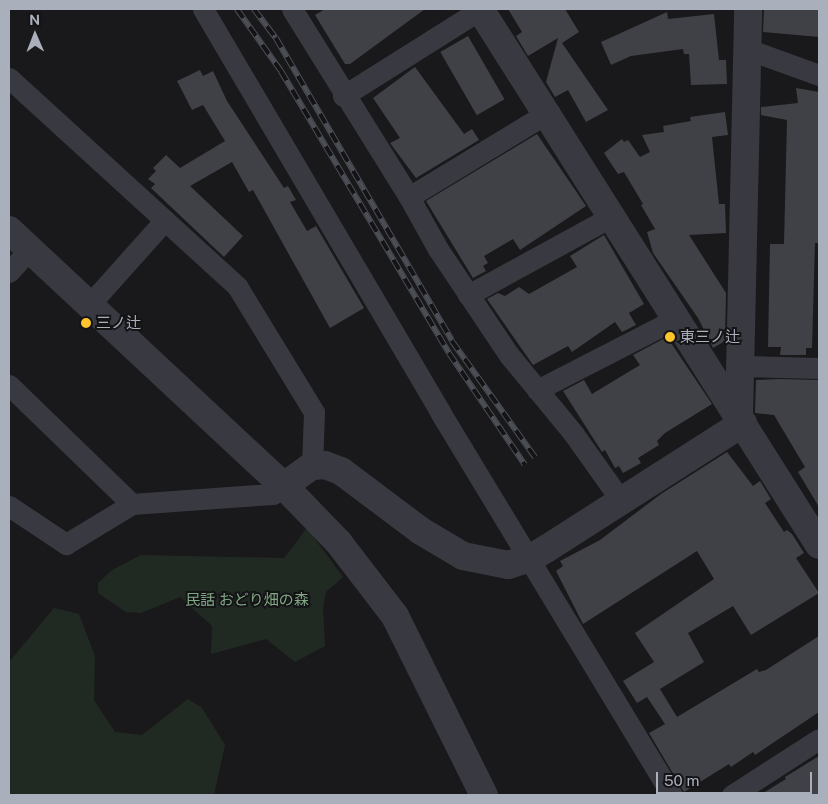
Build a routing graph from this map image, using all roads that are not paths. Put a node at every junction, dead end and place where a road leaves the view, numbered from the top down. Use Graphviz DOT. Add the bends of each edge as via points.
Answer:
graph roads {
  1 [pos="203,9"];
  2 [pos="292,9"];
  3 [pos="481,9"];
  4 [pos="748,9"];
  5 [pos="747,50"];
  6 [pos="819,75"];
  7 [pos="9,78"];
  8 [pos="343,96"];
  9 [pos="548,112"];
  10 [pos="409,197"];
  11 [pos="612,216"];
  12 [pos="165,220"];
  13 [pos="9,230"];
  14 [pos="29,250"];
  15 [pos="9,272"];
  16 [pos="468,294"];
  17 [pos="89,305"];
  18 [pos="676,318"];
  19 [pos="740,366"];
  20 [pos="819,368"];
  21 [pos="9,385"];
  22 [pos="538,390"];
  23 [pos="741,420"];
  24 [pos="312,466"];
  25 [pos="284,486"];
  26 [pos="622,502"];
  27 [pos="132,504"];
  28 [pos="9,506"];
  29 [pos="819,545"];
  30 [pos="531,558"];
  31 [pos="819,739"];
  32 [pos="484,795"];
  33 [pos="672,795"];
  34 [pos="732,795"];
  1 -- 30 [label="street" via="440,412"];
  2 -- 8 [label="street"];
  3 -- 8 [label="street"];
  3 -- 9 [label="street"];
  4 -- 5 [label="street"];
  5 -- 6 [label="street"];
  5 -- 19 [label="street"];
  7 -- 12 [label="street"];
  8 -- 10 [label="street"];
  9 -- 10 [label="street"];
  9 -- 11 [label="street"];
  10 -- 16 [label="street"];
  11 -- 16 [label="street"];
  11 -- 18 [label="street"];
  12 -- 17 [label="street"];
  12 -- 24 [label="street" via="237,286 309,403 314,412"];
  13 -- 14 [label="street"];
  14 -- 15 [label="street"];
  14 -- 17 [label="street"];
  16 -- 22 [label="street"];
  17 -- 25 [label="street"];
  18 -- 22 [label="street"];
  18 -- 23 [label="street"];
  19 -- 20 [label="street"];
  19 -- 23 [label="street"];
  21 -- 27 [label="street"];
  22 -- 26 [label="street"];
  23 -- 26 [label="street"];
  23 -- 29 [label="street"];
  24 -- 25 [label="street"];
  24 -- 30 [label="street" via="325,465 341,471 421,531 463,556 508,565"];
  25 -- 27 [label="street" via="273,494"];
  25 -- 32 [label="street" via="339,543 395,616"];
  26 -- 30 [label="street"];
  27 -- 28 [label="street" via="66,544"];
  30 -- 33 [label="street"];
  31 -- 34 [label="street"];
}
